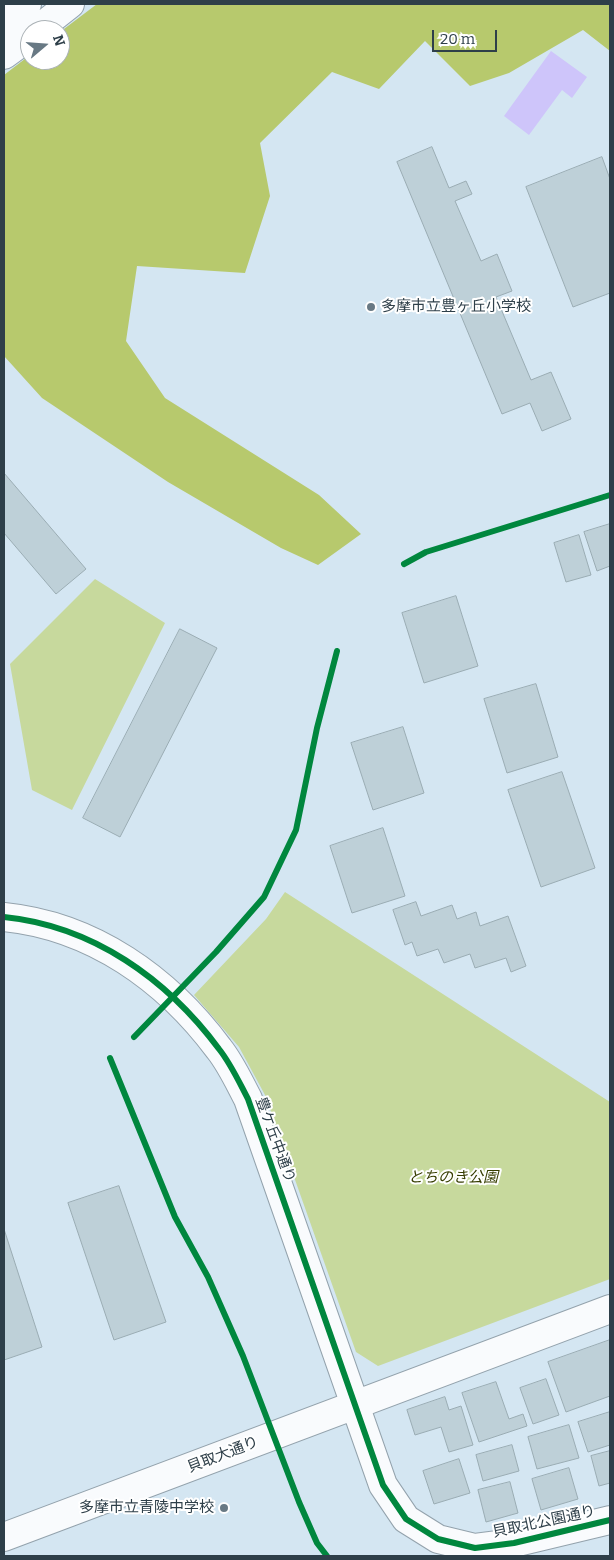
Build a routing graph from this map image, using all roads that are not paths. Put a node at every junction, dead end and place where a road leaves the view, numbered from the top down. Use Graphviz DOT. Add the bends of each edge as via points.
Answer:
graph roads {
  1 [pos="28,4"];
  2 [pos="70,4"];
  3 [pos="50,20"];
  4 [pos="4,23"];
  5 [pos="20,43"];
  6 [pos="4,55"];
  7 [pos="4,917"];
  8 [pos="610,1309"];
  9 [pos="356,1405"];
  10 [pos="610,1520"];
  11 [pos="4,1537"];
  1 -- 4 [label="street"];
  2 -- 3 [label="street"];
  5 -- 6 [label="street"];
  7 -- 9 [label="street, 豊ケ丘中通り" via="62,930 108,949 150,976 172,995 220,1050 248,1099"];
  8 -- 9 [label="street, 貝取大通り"];
  9 -- 10 [label="street, 貝取北公園通り" via="383,1485 406,1519 438,1539 475,1548 514,1543"];
  9 -- 11 [label="street, 貝取大通り"];
}
